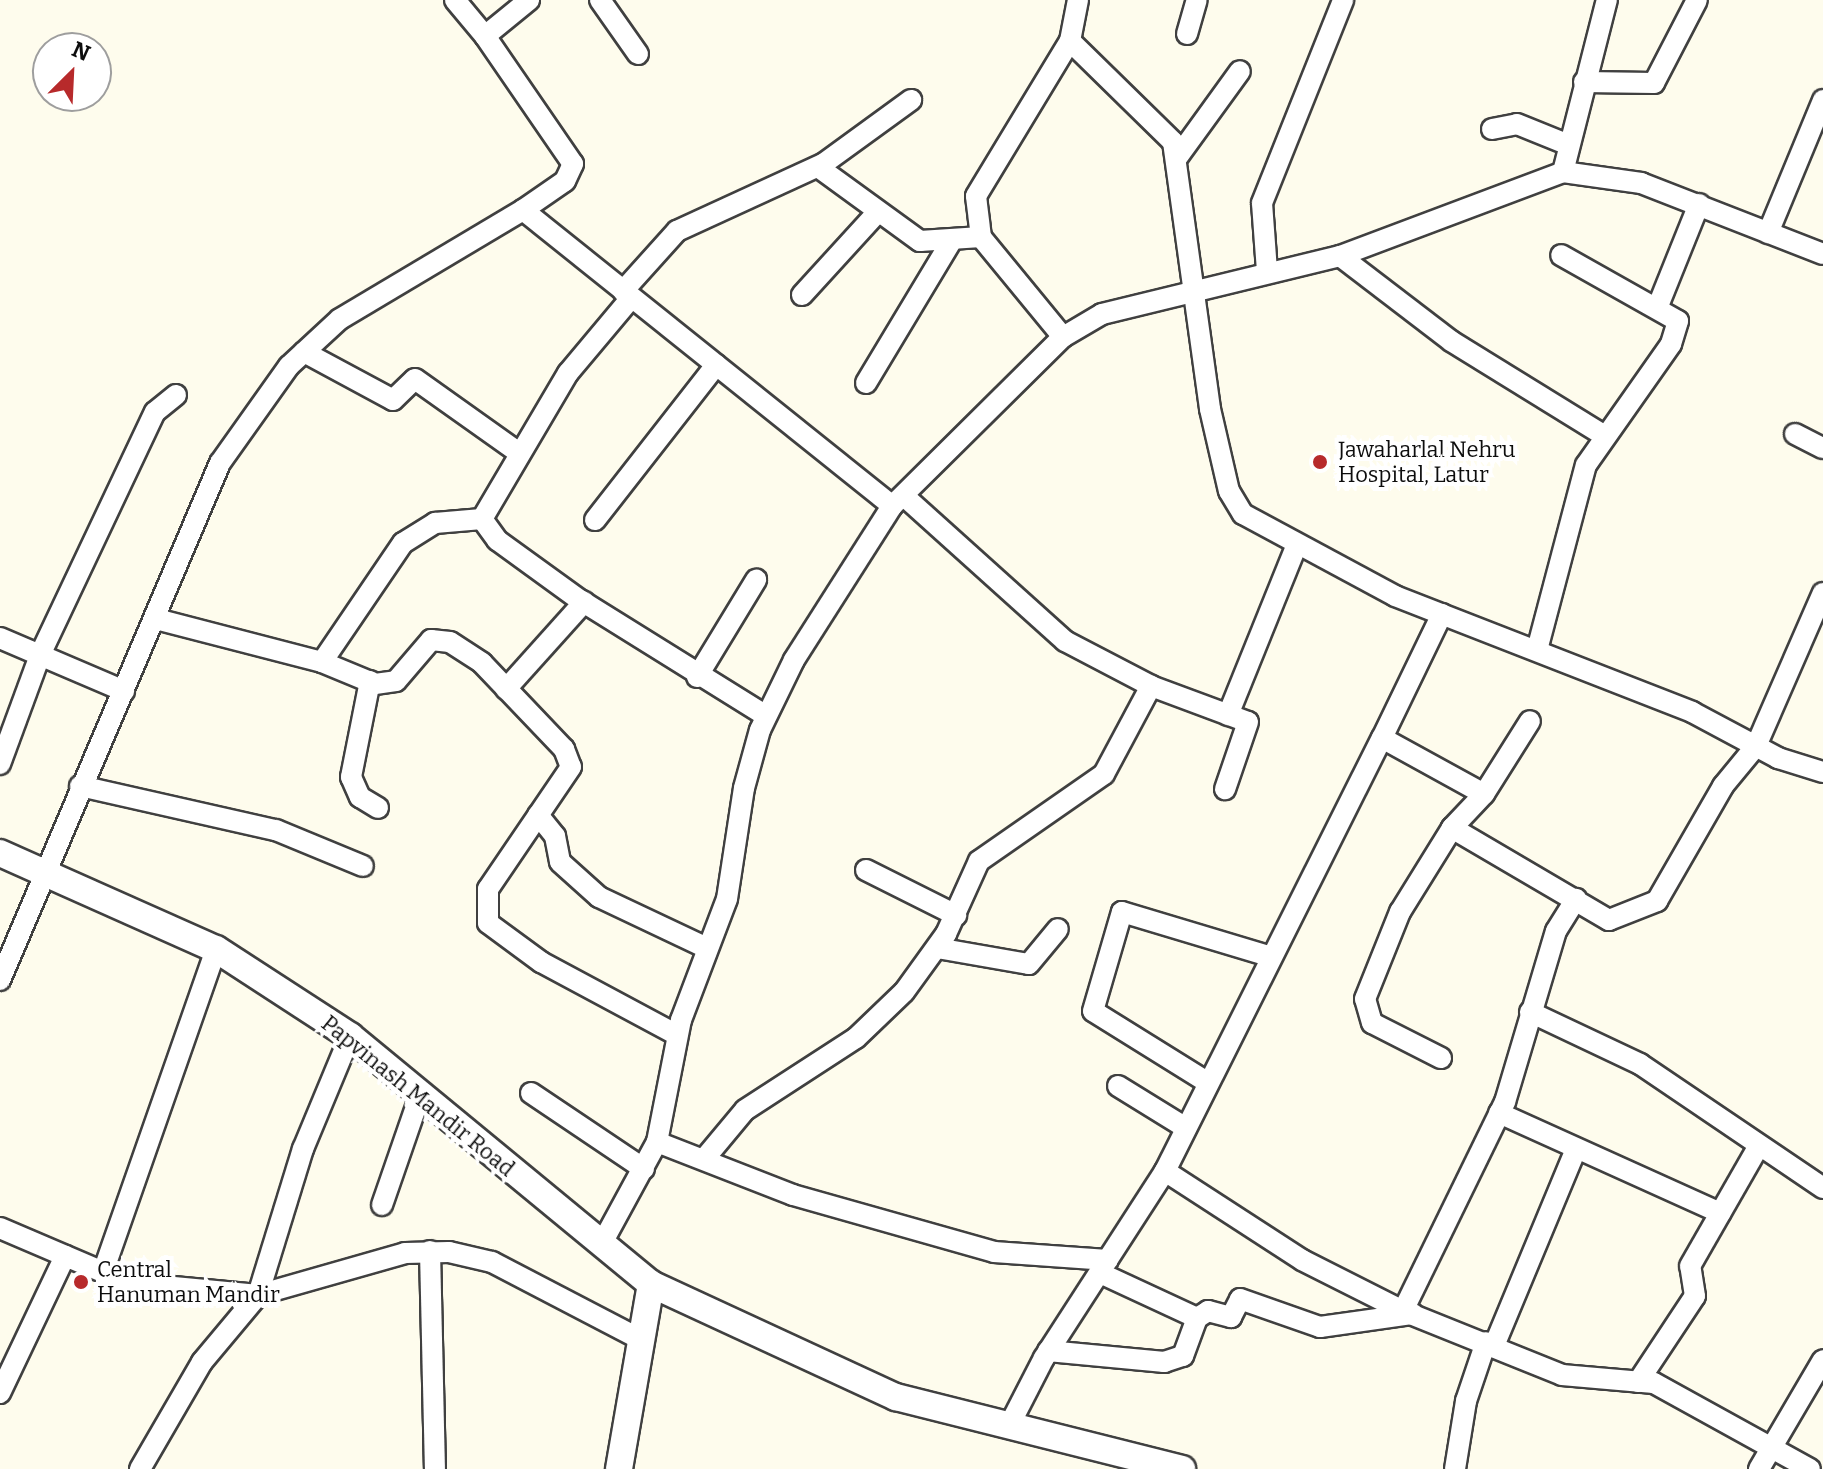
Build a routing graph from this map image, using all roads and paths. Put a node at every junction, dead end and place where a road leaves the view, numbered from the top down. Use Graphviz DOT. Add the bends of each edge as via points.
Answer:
graph roads {
  1 [pos="455,0"];
  2 [pos="529,0"];
  3 [pos="600,0"];
  4 [pos="1078,0"];
  5 [pos="1197,0"];
  6 [pos="1343,0"];
  7 [pos="1607,0"];
  8 [pos="1697,0"];
  9 [pos="1187,34"];
  10 [pos="485,36"];
  11 [pos="1070,41"];
  12 [pos="638,54"];
  13 [pos="1240,71"];
  14 [pos="1584,82"];
  15 [pos="911,100"];
  16 [pos="1823,100"];
  17 [pos="1492,129"];
  18 [pos="1569,145"];
  19 [pos="1177,158"];
  20 [pos="818,167"];
  21 [pos="1563,172"];
  22 [pos="1699,204"];
  23 [pos="523,210"];
  24 [pos="877,213"];
  25 [pos="1768,233"];
  26 [pos="981,237"];
  27 [pos="950,243"];
  28 [pos="1823,254"];
  29 [pos="1561,255"];
  30 [pos="1340,256"];
  31 [pos="1267,271"];
  32 [pos="1196,290"];
  33 [pos="627,294"];
  34 [pos="802,295"];
  35 [pos="1658,306"];
  36 [pos="1063,337"];
  37 [pos="304,352"];
  38 [pos="716,365"];
  39 [pos="866,383"];
  40 [pos="176,395"];
  41 [pos="1795,434"];
  42 [pos="1603,435"];
  43 [pos="1823,448"];
  44 [pos="519,453"];
  45 [pos="898,501"];
  46 [pos="482,519"];
  47 [pos="595,520"];
  48 [pos="1296,547"];
  49 [pos="756,580"];
  50 [pos="1823,593"];
  51 [pos="584,602"];
  52 [pos="1442,614"];
  53 [pos="156,619"];
  54 [pos="0,638"];
  55 [pos="1537,650"];
  56 [pos="40,655"];
  57 [pos="322,662"];
  58 [pos="697,677"];
  59 [pos="370,681"];
  60 [pos="1151,686"];
  61 [pos="506,689"];
  62 [pos="124,691"];
  63 [pos="1228,715"];
  64 [pos="766,716"];
  65 [pos="1530,721"];
  66 [pos="1382,738"];
  67 [pos="1756,746"];
  68 [pos="0,764"];
  69 [pos="1823,772"];
  70 [pos="80,786"];
  71 [pos="1225,789"];
  72 [pos="1484,794"];
  73 [pos="378,808"];
  74 [pos="538,815"];
  75 [pos="1452,828"];
  76 [pos="0,853"];
  77 [pos="363,866"];
  78 [pos="46,870"];
  79 [pos="866,870"];
  80 [pos="1576,899"];
  81 [pos="956,915"];
  82 [pos="1058,929"];
  83 [pos="707,948"];
  84 [pos="937,948"];
  85 [pos="216,949"];
  86 [pos="1269,956"];
  87 [pos="0,980"];
  88 [pos="1530,1012"];
  89 [pos="677,1035"];
  90 [pos="350,1036"];
  91 [pos="1441,1058"];
  92 [pos="1207,1082"];
  93 [pos="1118,1086"];
  94 [pos="531,1093"];
  95 [pos="420,1095"];
  96 [pos="1499,1113"];
  97 [pos="1186,1128"];
  98 [pos="657,1142"];
  99 [pos="1576,1149"];
  100 [pos="1757,1149"];
  101 [pos="705,1158"];
  102 [pos="644,1169"];
  103 [pos="1165,1171"];
  104 [pos="1823,1188"];
  105 [pos="382,1205"];
  106 [pos="1720,1213"];
  107 [pos="0,1228"];
  108 [pos="601,1245"];
  109 [pos="430,1251"];
  110 [pos="65,1256"];
  111 [pos="1104,1267"];
  112 [pos="103,1272"];
  113 [pos="651,1284"];
  114 [pos="258,1295"];
  115 [pos="1408,1312"];
  116 [pos="1197,1318"];
  117 [pos="638,1338"];
  118 [pos="1490,1344"];
  119 [pos="1048,1351"];
  120 [pos="1823,1360"];
  121 [pos="1638,1382"];
  122 [pos="0,1393"];
  123 [pos="1009,1426"];
  124 [pos="1771,1444"];
  125 [pos="140,1469"];
  126 [pos="435,1469"];
  127 [pos="619,1469"];
  128 [pos="1182,1469"];
  129 [pos="1455,1469"];
  130 [pos="1759,1469"];
  131 [pos="1810,1469"];
  1 -- 10 [label="street"];
  2 -- 10 [label="street"];
  3 -- 12 [label="street"];
  4 -- 11 [label="street"];
  5 -- 9 [label="street"];
  6 -- 31 [label="street" via="1262,203"];
  7 -- 14 [label="street"];
  8 -- 14 [label="street" via="1654,83"];
  10 -- 23 [label="street" via="571,153 565,181"];
  11 -- 19 [label="street" via="1156,118"];
  11 -- 26 [label="street" via="983,179 975,215"];
  13 -- 19 [label="street"];
  14 -- 18 [label="street"];
  15 -- 20 [label="street"];
  16 -- 25 [label="street"];
  17 -- 18 [label="street" via="1517,124"];
  18 -- 21 [label="street"];
  19 -- 32 [label="street" via="1183,247"];
  20 -- 24 [label="street"];
  20 -- 33 [label="street" via="677,231"];
  21 -- 22 [label="street" via="1641,183"];
  21 -- 30 [label="street"];
  22 -- 25 [label="street"];
  22 -- 35 [label="street"];
  23 -- 33 [label="street"];
  23 -- 37 [label="street" via="390,285"];
  24 -- 27 [label="street" via="920,241"];
  24 -- 34 [label="street"];
  25 -- 28 [label="street"];
  26 -- 27 [label="street"];
  26 -- 36 [label="street"];
  27 -- 39 [label="street"];
  29 -- 35 [label="street"];
  30 -- 31 [label="street"];
  30 -- 42 [label="street" via="1451,341"];
  31 -- 32 [label="street"];
  32 -- 36 [label="street" via="1102,314"];
  32 -- 48 [label="street" via="1229,491 1243,514"];
  33 -- 38 [label="street"];
  33 -- 44 [label="street" via="568,373"];
  35 -- 42 [label="street" via="1678,321 1671,344"];
  36 -- 45 [label="street"];
  37 -- 44 [label="street" via="393,400 415,379"];
  37 -- 53 [label="street" via="220,463"];
  38 -- 45 [label="street"];
  38 -- 47 [label="street"];
  40 -- 56 [label="street" via="155,412"];
  41 -- 43 [label="street"];
  42 -- 55 [label="street" via="1579,487"];
  44 -- 46 [label="street"];
  45 -- 60 [label="street" via="1065,641"];
  45 -- 64 [label="street" via="834,591"];
  46 -- 51 [label="street" via="497,540"];
  46 -- 57 [label="street" via="435,523 403,543"];
  48 -- 52 [label="street"];
  48 -- 63 [label="street"];
  49 -- 58 [label="street"];
  50 -- 67 [label="street"];
  51 -- 58 [label="street"];
  51 -- 61 [label="street"];
  52 -- 55 [label="street"];
  52 -- 66 [label="street"];
  53 -- 57 [label="street"];
  53 -- 62 [label="street"];
  54 -- 56 [label="street"];
  55 -- 67 [label="street" via="1692,712"];
  56 -- 62 [label="street"];
  56 -- 68 [label="street"];
  57 -- 59 [label="street"];
  58 -- 64 [label="street"];
  59 -- 61 [label="street" via="396,681 422,646 441,639 482,663"];
  59 -- 73 [label="street" via="351,777 360,797"];
  60 -- 63 [label="street"];
  60 -- 81 [label="street" via="1104,774 979,861"];
  61 -- 74 [label="street" via="564,749 571,767"];
  62 -- 70 [label="street"];
  63 -- 71 [label="street" via="1248,722"];
  64 -- 83 [label="street" via="744,788 727,899"];
  65 -- 72 [label="street"];
  66 -- 72 [label="street"];
  66 -- 86 [label="street"];
  67 -- 69 [label="street"];
  67 -- 80 [label="street" via="1723,786 1657,901 1609,920"];
  70 -- 77 [label="street" via="276,830"];
  70 -- 78 [label="street"];
  72 -- 75 [label="street"];
  74 -- 83 [label="street" via="555,836 560,862 599,897"];
  74 -- 89 [label="street" via="488,889 488,923 541,962"];
  75 -- 80 [label="street"];
  75 -- 91 [label="street" via="1400,912 1365,999 1372,1023"];
  76 -- 78 [label="street, Papvinash Mandir Road"];
  78 -- 85 [label="street, Papvinash Mandir Road"];
  78 -- 87 [label="street"];
  79 -- 81 [label="street"];
  80 -- 88 [label="street" via="1556,931"];
  81 -- 84 [label="street"];
  82 -- 84 [label="street" via="1029,964"];
  83 -- 89 [label="street"];
  84 -- 101 [label="street" via="856,1038 745,1110"];
  85 -- 90 [label="street, Papvinash Mandir Road"];
  85 -- 112 [label="street"];
  86 -- 92 [label="street"];
  86 -- 92 [label="street" via="1122,912 1093,1011"];
  88 -- 96 [label="street"];
  88 -- 100 [label="street" via="1640,1064"];
  89 -- 98 [label="street"];
  90 -- 95 [label="street, Papvinash Mandir Road"];
  90 -- 114 [label="street" via="303,1149"];
  92 -- 97 [label="street"];
  93 -- 97 [label="street"];
  94 -- 102 [label="street"];
  95 -- 105 [label="street"];
  95 -- 108 [label="street, Papvinash Mandir Road"];
  96 -- 99 [label="street"];
  96 -- 115 [label="street"];
  97 -- 103 [label="street"];
  98 -- 101 [label="street"];
  98 -- 102 [label="street"];
  99 -- 106 [label="street"];
  99 -- 118 [label="street"];
  100 -- 104 [label="street"];
  100 -- 106 [label="street"];
  101 -- 111 [label="street" via="793,1195 994,1252"];
  102 -- 108 [label="street"];
  103 -- 111 [label="street"];
  103 -- 115 [label="street" via="1302,1260"];
  106 -- 121 [label="street" via="1690,1266 1695,1296"];
  107 -- 110 [label="street"];
  108 -- 113 [label="street, Papvinash Mandir Road"];
  109 -- 114 [label="street"];
  109 -- 117 [label="street" via="492,1262"];
  109 -- 126 [label="street"];
  110 -- 112 [label="street"];
  110 -- 122 [label="street"];
  111 -- 116 [label="street"];
  111 -- 119 [label="street"];
  112 -- 114 [label="street" via="142,1284"];
  113 -- 117 [label="street"];
  113 -- 123 [label="street, Papvinash Mandir Road" via="830,1372"];
  114 -- 125 [label="street" via="202,1362"];
  115 -- 116 [label="street" via="1320,1327 1240,1299 1231,1317 1208,1311"];
  115 -- 118 [label="street"];
  116 -- 119 [label="street" via="1183,1356 1164,1362"];
  117 -- 127 [label="street"];
  118 -- 121 [label="street" via="1562,1375"];
  118 -- 129 [label="street" via="1466,1401"];
  119 -- 123 [label="street"];
  120 -- 124 [label="street"];
  121 -- 124 [label="street" via="1654,1383"];
  123 -- 128 [label="street, Papvinash Mandir Road"];
  124 -- 130 [label="street"];
  124 -- 131 [label="street"];
}
